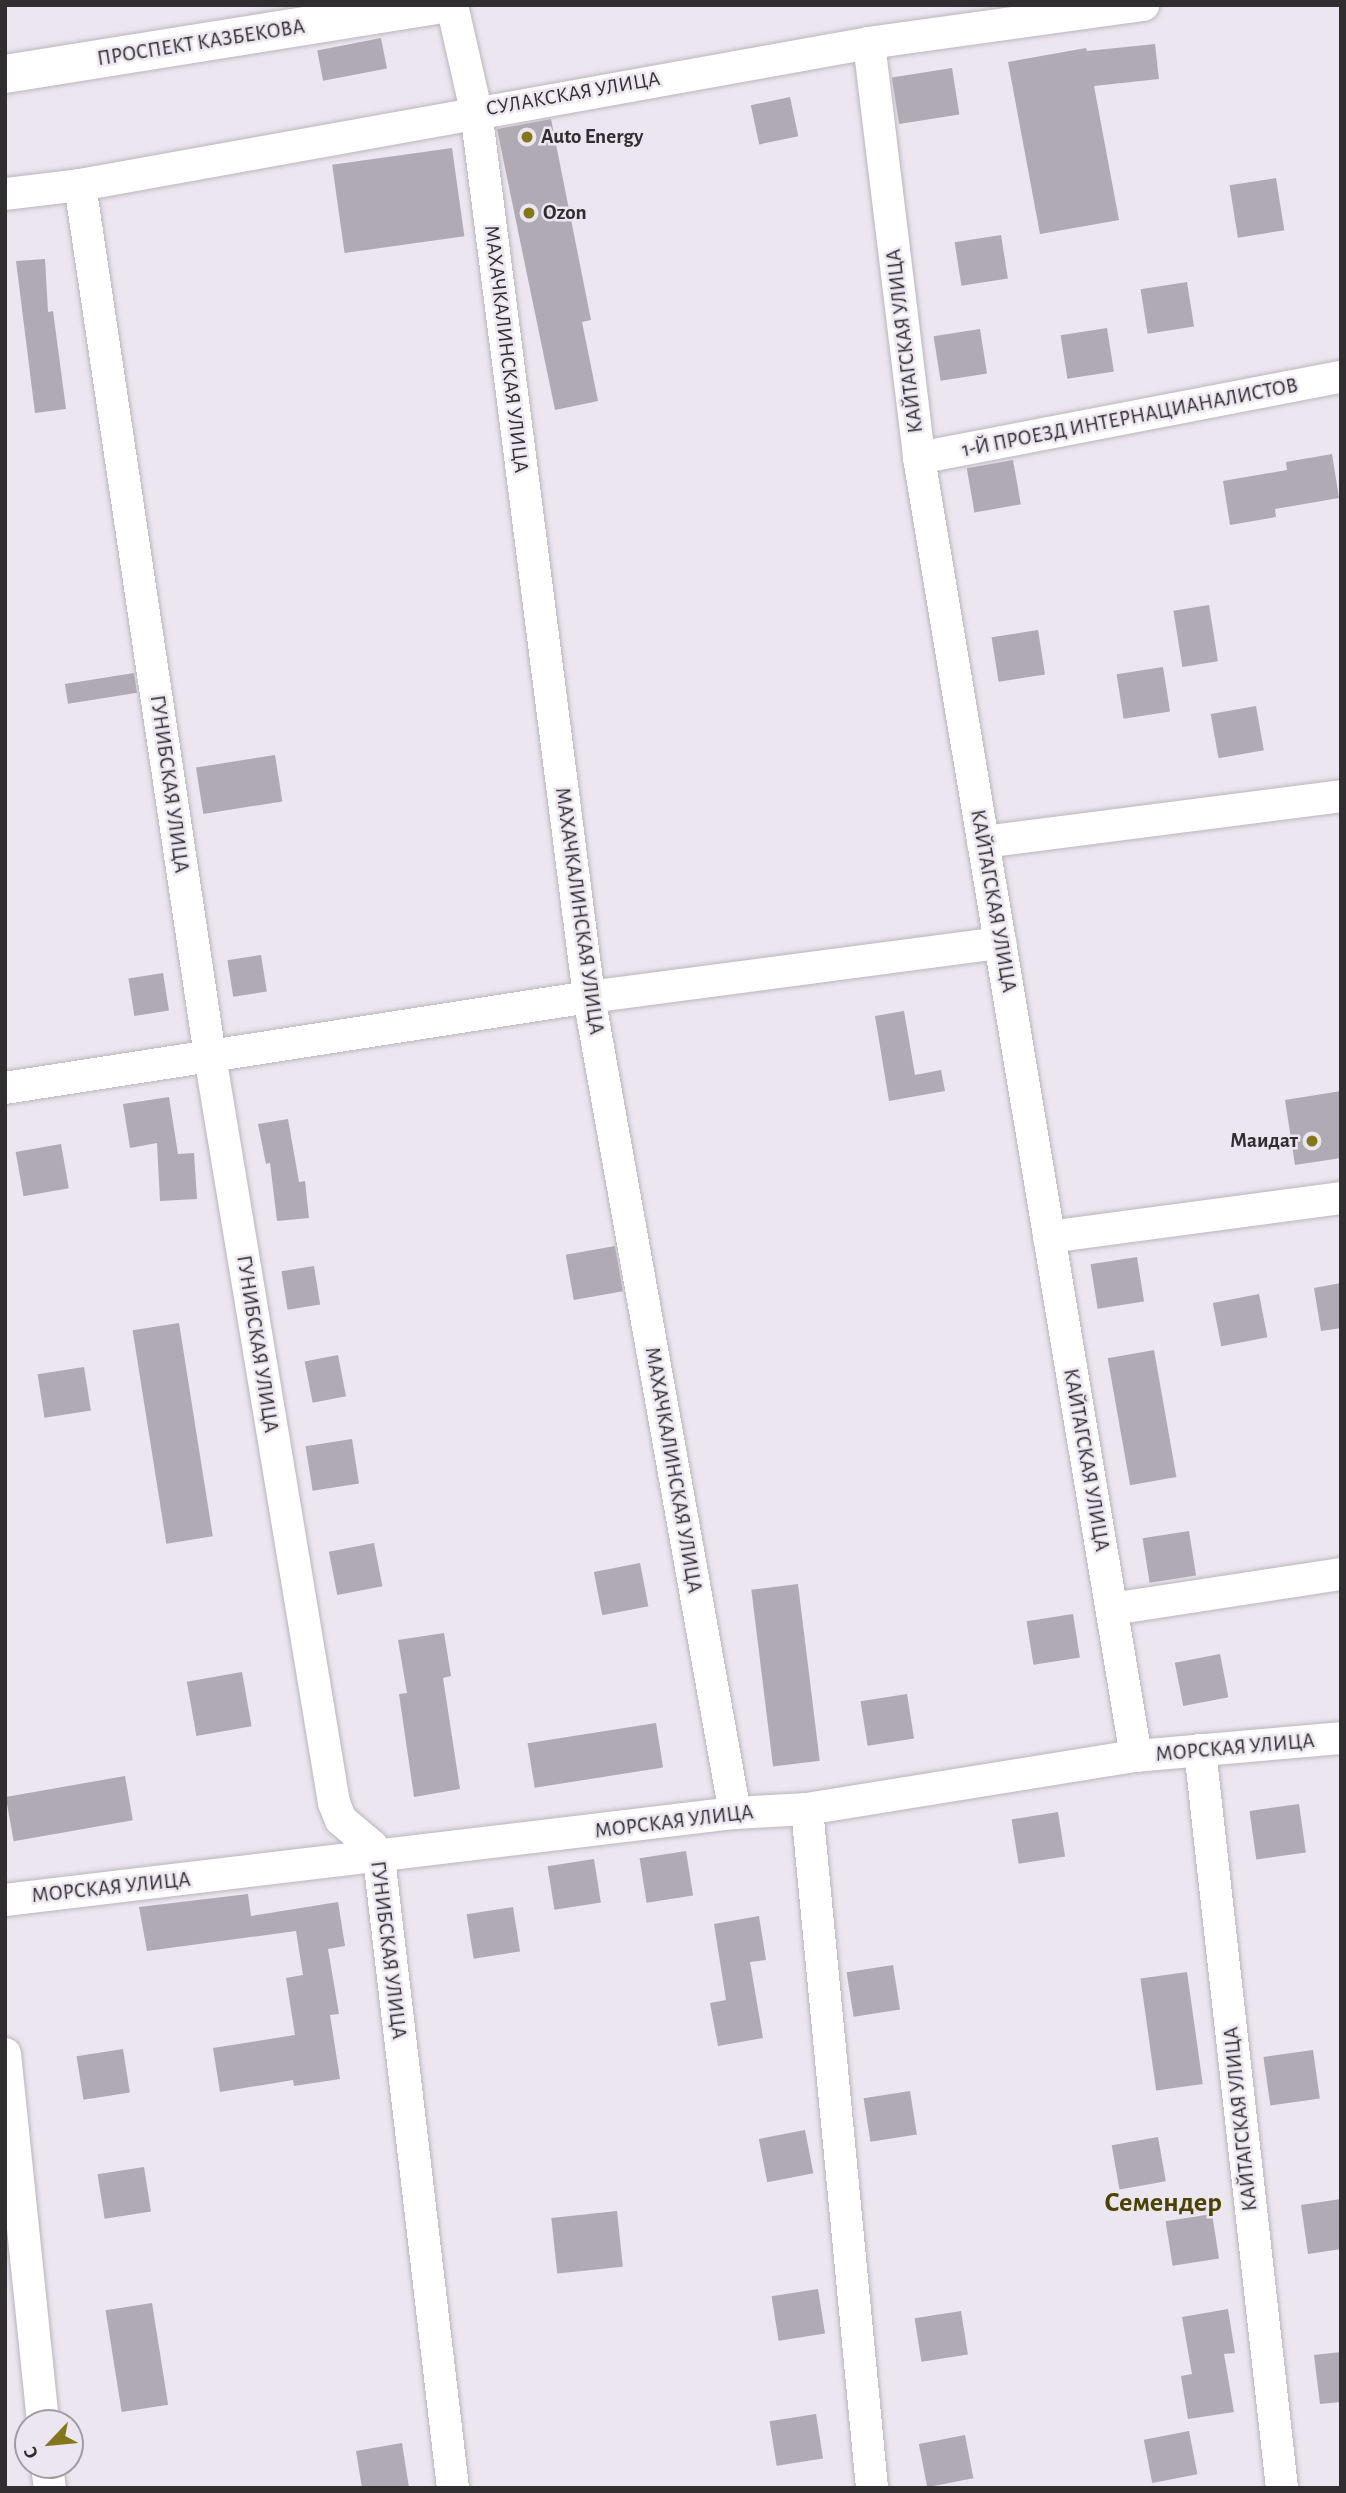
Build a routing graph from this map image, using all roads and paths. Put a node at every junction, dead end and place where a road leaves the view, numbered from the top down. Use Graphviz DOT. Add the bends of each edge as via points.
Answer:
graph roads {
  1 [pos="296,5"];
  2 [pos="437,5"];
  3 [pos="452,5"];
  4 [pos="1143,5"];
  5 [pos="869,43"];
  6 [pos="5,52"];
  7 [pos="5,74"];
  8 [pos="476,111"];
  9 [pos="80,185"];
  10 [pos="5,194"];
  11 [pos="1341,377"];
  12 [pos="919,458"];
  13 [pos="1341,796"];
  14 [pos="983,842"];
  15 [pos="1000,943"];
  16 [pos="589,997"];
  17 [pos="210,1056"];
  18 [pos="5,1088"];
  19 [pos="1341,1198"];
  20 [pos="1049,1237"];
  21 [pos="1341,1574"];
  22 [pos="1111,1609"];
  23 [pos="1341,1738"];
  24 [pos="1200,1750"];
  25 [pos="1136,1756"];
  26 [pos="807,1810"];
  27 [pos="735,1812"];
  28 [pos="379,1858"];
  29 [pos="5,1900"];
  30 [pos="5,2054"];
  31 [pos="42,2409"];
  32 [pos="453,2488"];
  33 [pos="872,2488"];
  34 [pos="1282,2488"];
  1 -- 6 [label="highway, ПРОСПЕКТ КАЗБЕКОВА"];
  2 -- 7 [label="highway, ПРОСПЕКТ КАЗБЕКОВА"];
  3 -- 8 [label="street, МАХАЧКАЛИНСКАЯ УЛИЦА"];
  4 -- 5 [label="street, СУЛАКСКАЯ УЛИЦА"];
  5 -- 8 [label="street, СУЛАКСКАЯ УЛИЦА"];
  5 -- 12 [label="street, КАЙТАГСКАЯ УЛИЦА"];
  8 -- 9 [label="street, СУЛАКСКАЯ УЛИЦА"];
  8 -- 16 [label="street, МАХАЧКАЛИНСКАЯ УЛИЦА"];
  9 -- 10 [label="street, СУЛАКСКАЯ УЛИЦА"];
  9 -- 17 [label="street, ГУНИБСКАЯ УЛИЦА"];
  11 -- 12 [label="street, 1-Й ПРОЕЗД ИНТЕРНАЦИАНАЛИСТОВ"];
  12 -- 14 [label="street, КАЙТАГСКАЯ УЛИЦА"];
  13 -- 14 [label="street"];
  14 -- 15 [label="street, КАЙТАГСКАЯ УЛИЦА"];
  15 -- 16 [label="street"];
  15 -- 20 [label="street, КАЙТАГСКАЯ УЛИЦА"];
  16 -- 17 [label="street"];
  16 -- 27 [label="street, МАХАЧКАЛИНСКАЯ УЛИЦА"];
  17 -- 18 [label="street"];
  17 -- 28 [label="street, ГУНИБСКАЯ УЛИЦА" via="334,1803 341,1820 372,1846"];
  19 -- 20 [label="street"];
  20 -- 22 [label="street, КАЙТАГСКАЯ УЛИЦА"];
  21 -- 22 [label="street"];
  22 -- 25 [label="street, КАЙТАГСКАЯ УЛИЦА"];
  23 -- 24 [label="street, МОРСКАЯ УЛИЦА"];
  24 -- 25 [label="street, МОРСКАЯ УЛИЦА"];
  24 -- 34 [label="street, КАЙТАГСКАЯ УЛИЦА"];
  25 -- 26 [label="street, МОРСКАЯ УЛИЦА"];
  26 -- 27 [label="street, МОРСКАЯ УЛИЦА"];
  26 -- 33 [label="street"];
  27 -- 28 [label="street, МОРСКАЯ УЛИЦА"];
  28 -- 29 [label="street, МОРСКАЯ УЛИЦА"];
  28 -- 32 [label="street, ГУНИБСКАЯ УЛИЦА"];
  30 -- 31 [label="street"];
}
